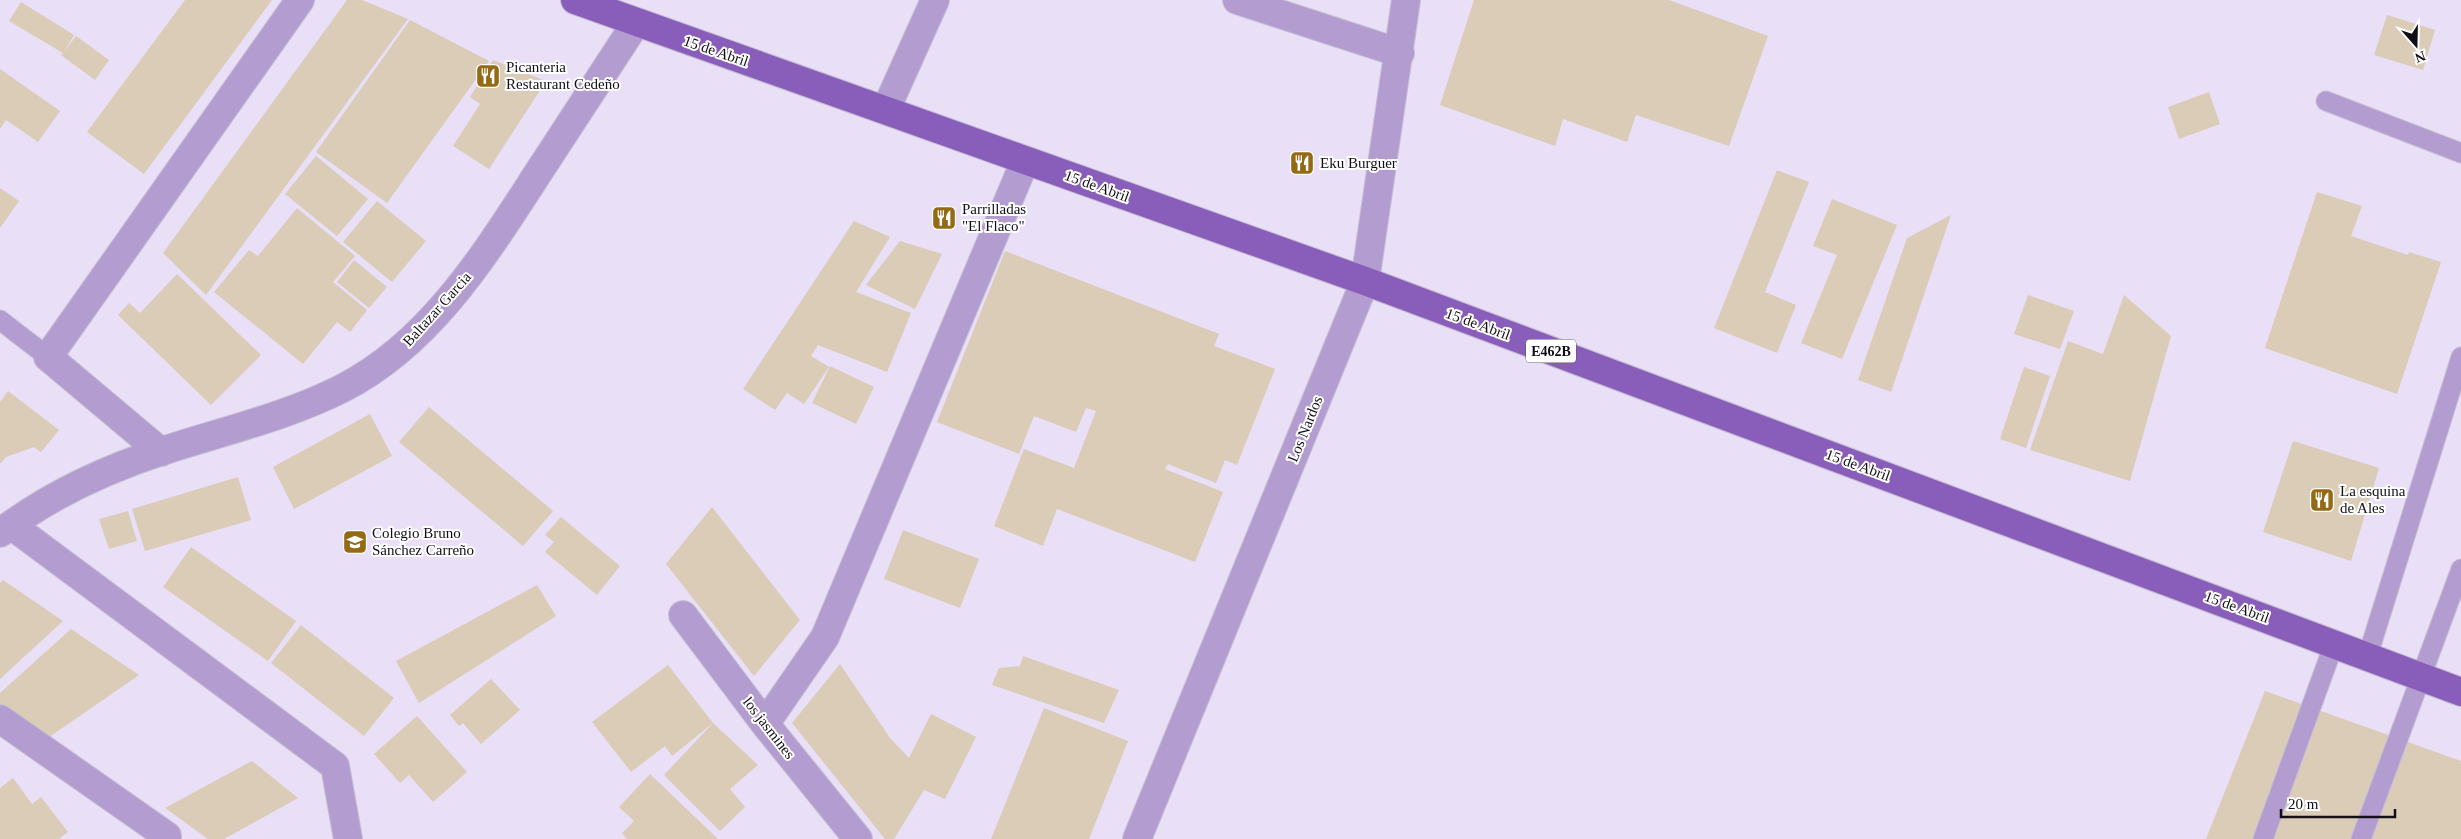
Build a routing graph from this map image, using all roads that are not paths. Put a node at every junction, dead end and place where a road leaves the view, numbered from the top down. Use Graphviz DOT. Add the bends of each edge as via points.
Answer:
graph roads {
  1 [pos="300,0"];
  2 [pos="575,0"];
  3 [pos="936,0"];
  4 [pos="1237,0"];
  5 [pos="1406,0"];
  6 [pos="614,7"];
  7 [pos="636,23"];
  8 [pos="1400,53"];
  9 [pos="2326,101"];
  10 [pos="886,109"];
  11 [pos="2461,153"];
  12 [pos="1025,161"];
  13 [pos="1365,281"];
  14 [pos="0,320"];
  15 [pos="48,357"];
  16 [pos="2461,357"];
  17 [pos="161,452"];
  18 [pos="5,529"];
  19 [pos="2461,569"];
  20 [pos="683,615"];
  21 [pos="2334,644"];
  22 [pos="2368,655"];
  23 [pos="2423,678"];
  24 [pos="2461,692"];
  25 [pos="0,719"];
  26 [pos="765,724"];
  27 [pos="167,836"];
  28 [pos="348,839"];
  29 [pos="858,839"];
  30 [pos="1137,839"];
  31 [pos="2262,839"];
  32 [pos="2362,839"];
  1 -- 15 [label="street"];
  2 -- 6 [label="main road, 15 de Abril / E462B"];
  3 -- 10 [label="street"];
  4 -- 8 [label="street"];
  5 -- 8 [label="street, Los Nardos"];
  6 -- 7 [label="main road, 15 de Abril / E462B"];
  7 -- 10 [label="main road, 15 de Abril / E462B"];
  7 -- 17 [label="street, Baltazar Garcia" via="487,251 444,306 399,351 344,388 300,407"];
  8 -- 13 [label="street, Los Nardos"];
  9 -- 11 [label="lane"];
  10 -- 12 [label="main road, 15 de Abril / E462B"];
  12 -- 13 [label="main road, 15 de Abril / E462B"];
  12 -- 26 [label="street" via="825,637"];
  13 -- 21 [label="main road, 15 de Abril / E462B"];
  13 -- 30 [label="street, Los Nardos"];
  14 -- 15 [label="lane"];
  15 -- 17 [label="street"];
  16 -- 22 [label="lane"];
  17 -- 18 [label="street, Baltazar Garcia" via="50,498"];
  18 -- 28 [label="street" via="335,766"];
  19 -- 23 [label="lane"];
  20 -- 26 [label="street, los jasmines"];
  21 -- 22 [label="main road, 15 de Abril / E462B"];
  21 -- 31 [label="lane"];
  22 -- 23 [label="main road, 15 de Abril / E462B"];
  23 -- 24 [label="main road, 15 de Abril / E462B"];
  23 -- 32 [label="lane"];
  25 -- 27 [label="street"];
  26 -- 29 [label="street, los jasmines"];
}
